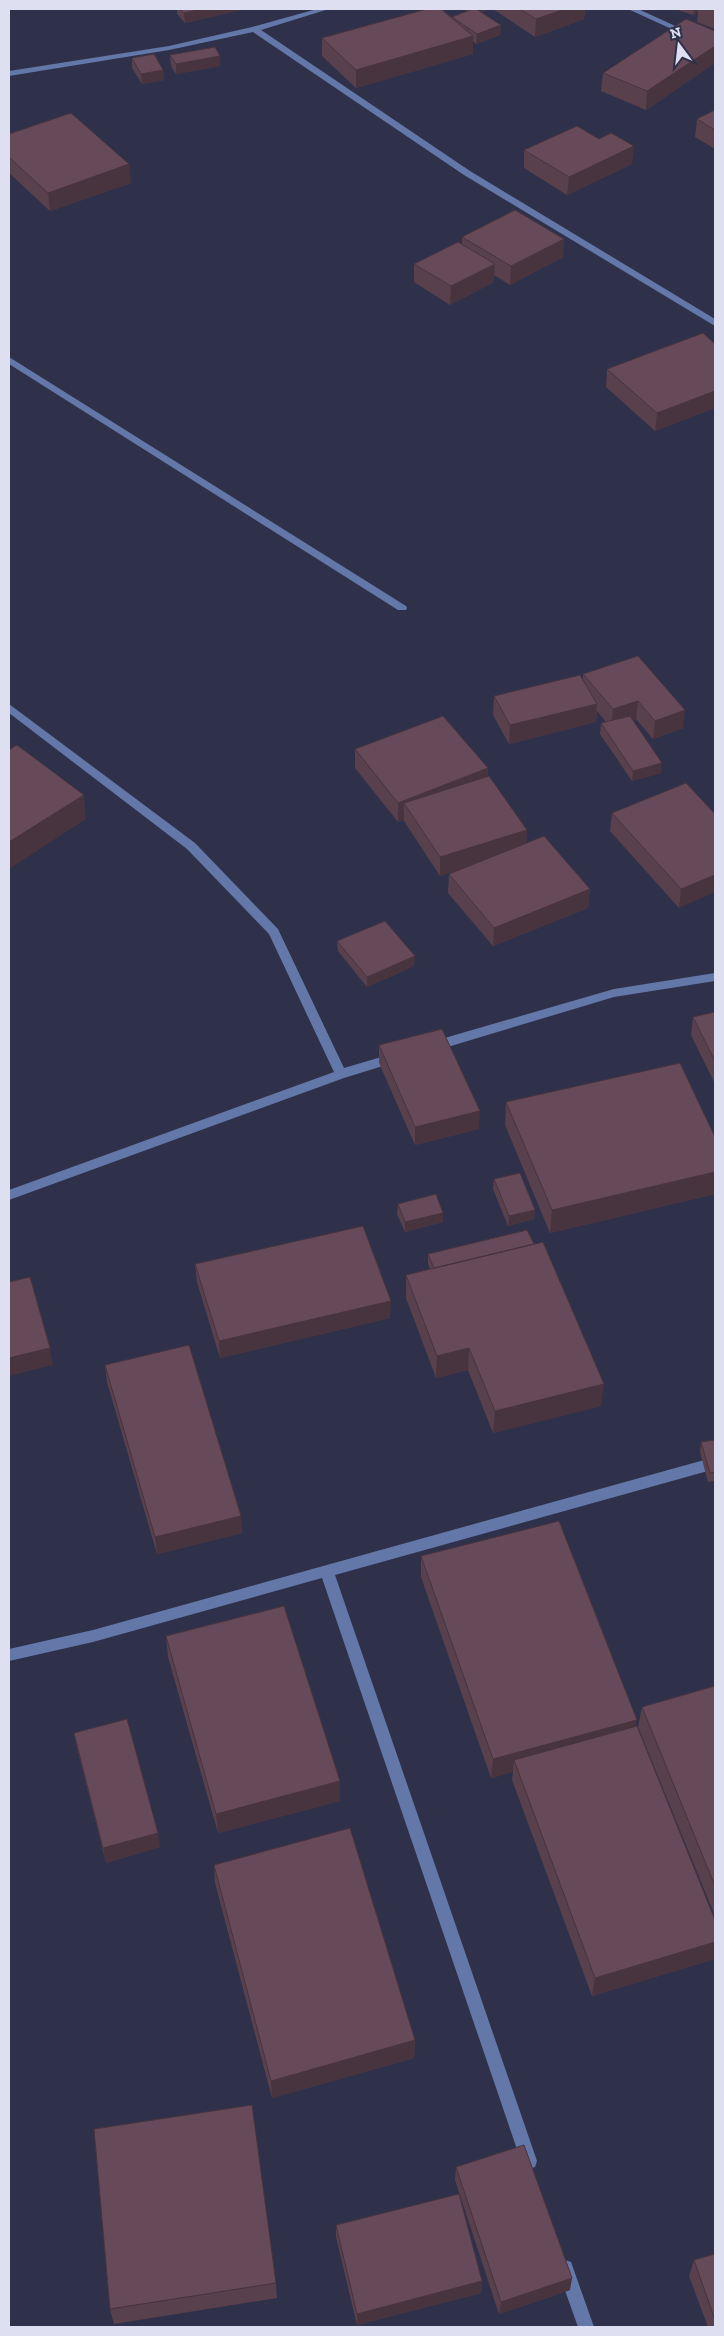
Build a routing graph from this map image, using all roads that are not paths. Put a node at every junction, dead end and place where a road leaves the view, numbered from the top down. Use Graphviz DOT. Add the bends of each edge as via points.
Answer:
graph roads {
  1 [pos="325,9"];
  2 [pos="632,9"];
  3 [pos="254,29"];
  4 [pos="715,47"];
  5 [pos="9,74"];
  6 [pos="715,323"];
  7 [pos="9,360"];
  8 [pos="402,608"];
  9 [pos="9,708"];
  10 [pos="715,977"];
  11 [pos="341,1074"];
  12 [pos="9,1194"];
  13 [pos="715,1463"];
  14 [pos="326,1570"];
  15 [pos="9,1655"];
  16 [pos="534,2178"];
  17 [pos="560,2252"];
  18 [pos="586,2327"];
  1 -- 3 [label="street"];
  2 -- 4 [label="street"];
  3 -- 5 [label="street" via="169,48"];
  3 -- 6 [label="street" via="467,172"];
  7 -- 8 [label="street"];
  9 -- 11 [label="street" via="191,846 274,932"];
  10 -- 11 [label="street" via="614,993"];
  11 -- 12 [label="street"];
  13 -- 14 [label="street"];
  14 -- 15 [label="street" via="93,1636"];
  14 -- 16 [label="street"];
  17 -- 18 [label="street"];
}
